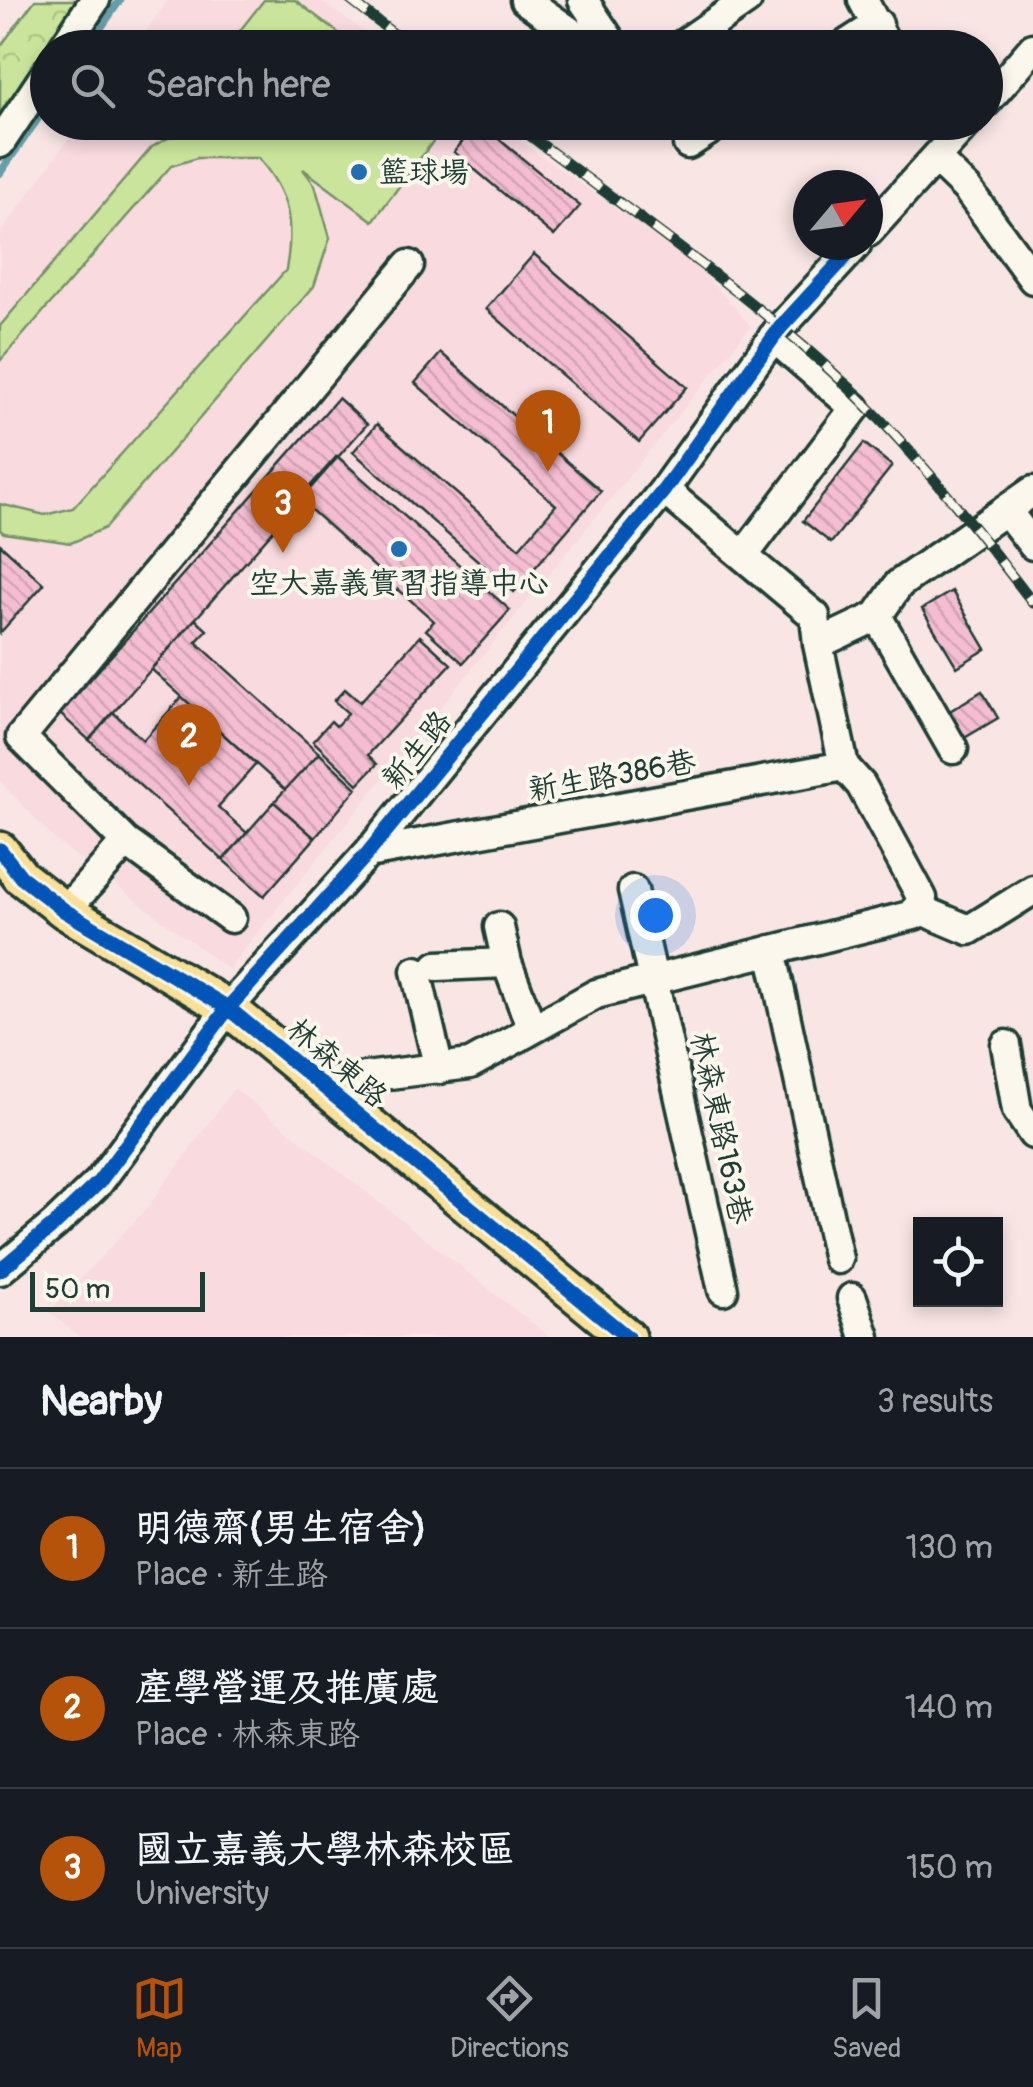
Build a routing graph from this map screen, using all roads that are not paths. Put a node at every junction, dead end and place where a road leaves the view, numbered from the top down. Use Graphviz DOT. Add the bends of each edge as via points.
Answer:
graph roads {
  1 [pos="95,0"];
  2 [pos="526,0"];
  3 [pos="584,0"];
  4 [pos="747,0"];
  5 [pos="75,30"];
  6 [pos="568,30"];
  7 [pos="603,30"];
  8 [pos="704,30"];
  9 [pos="1033,48"];
  10 [pos="1003,82"];
  11 [pos="30,98"];
  12 [pos="694,140"];
  13 [pos="945,140"];
  14 [pos="949,140"];
  15 [pos="0,143"];
  16 [pos="688,144"];
  17 [pos="883,214"];
  18 [pos="842,260"];
  19 [pos="409,265"];
  20 [pos="1033,279"];
  21 [pos="773,337"];
  22 [pos="664,490"];
  23 [pos="1033,491"];
  24 [pos="1006,510"];
  25 [pos="1033,545"];
  26 [pos="744,555"];
  27 [pos="877,616"];
  28 [pos="818,644"];
  29 [pos="953,749"];
  30 [pos="852,776"];
  31 [pos="126,842"];
  32 [pos="0,850"];
  33 [pos="368,854"];
  34 [pos="1033,873"];
  35 [pos="633,890"];
  36 [pos="1026,894"];
  37 [pos="917,908"];
  38 [pos="65,911"];
  39 [pos="231,918"];
  40 [pos="500,927"];
  41 [pos="771,950"];
  42 [pos="507,962"];
  43 [pos="655,980"];
  44 [pos="228,1008"];
  45 [pos="532,1029"];
  46 [pos="1006,1045"];
  47 [pos="439,1069"];
  48 [pos="317,1083"];
  49 [pos="1033,1134"];
  50 [pos="838,1259"];
  51 [pos="0,1270"];
  52 [pos="722,1290"];
  53 [pos="852,1298"];
  54 [pos="627,1337"];
  55 [pos="865,1337"];
  1 -- 5 [label="street"];
  2 -- 6 [label="street"];
  3 -- 7 [label="street"];
  4 -- 8 [label="street"];
  9 -- 10 [label="street"];
  11 -- 15 [label="street"];
  12 -- 16 [label="street"];
  13 -- 17 [label="street"];
  14 -- 20 [label="street" via="967,188"];
  18 -- 21 [label="street, 新生路"];
  19 -- 31 [label="street" via="21,738"];
  21 -- 22 [label="street, 新生路"];
  21 -- 26 [label="street" via="855,408"];
  22 -- 26 [label="street"];
  22 -- 33 [label="street, 新生路"];
  23 -- 24 [label="street"];
  24 -- 25 [label="street"];
  24 -- 27 [label="street" via="899,584"];
  26 -- 28 [label="street" via="815,616"];
  27 -- 28 [label="street"];
  27 -- 29 [label="street"];
  28 -- 30 [label="street"];
  30 -- 33 [label="street, 新生路386巷"];
  30 -- 37 [label="street" via="922,898"];
  31 -- 38 [label="street"];
  31 -- 39 [label="street"];
  32 -- 38 [label="main road, 林森東路"];
  33 -- 44 [label="street, 新生路"];
  34 -- 36 [label="street"];
  35 -- 43 [label="street, 林森東路163巷"];
  36 -- 37 [label="street" via="969,930"];
  37 -- 41 [label="street" via="914,915"];
  38 -- 44 [label="main road, 林森東路"];
  40 -- 42 [label="street"];
  41 -- 43 [label="street"];
  41 -- 50 [label="street"];
  42 -- 45 [label="street"];
  42 -- 47 [label="street" via="426,969"];
  43 -- 45 [label="street" via="596,994"];
  43 -- 52 [label="street, 林森東路163巷"];
  44 -- 48 [label="main road, 林森東路"];
  44 -- 51 [label="street, 新生路" via="99,1182"];
  45 -- 47 [label="street" via="470,1064"];
  46 -- 49 [label="street" via="1017,1110"];
  47 -- 48 [label="street"];
  48 -- 54 [label="main road, 林森東路"];
  53 -- 55 [label="street"];
}
